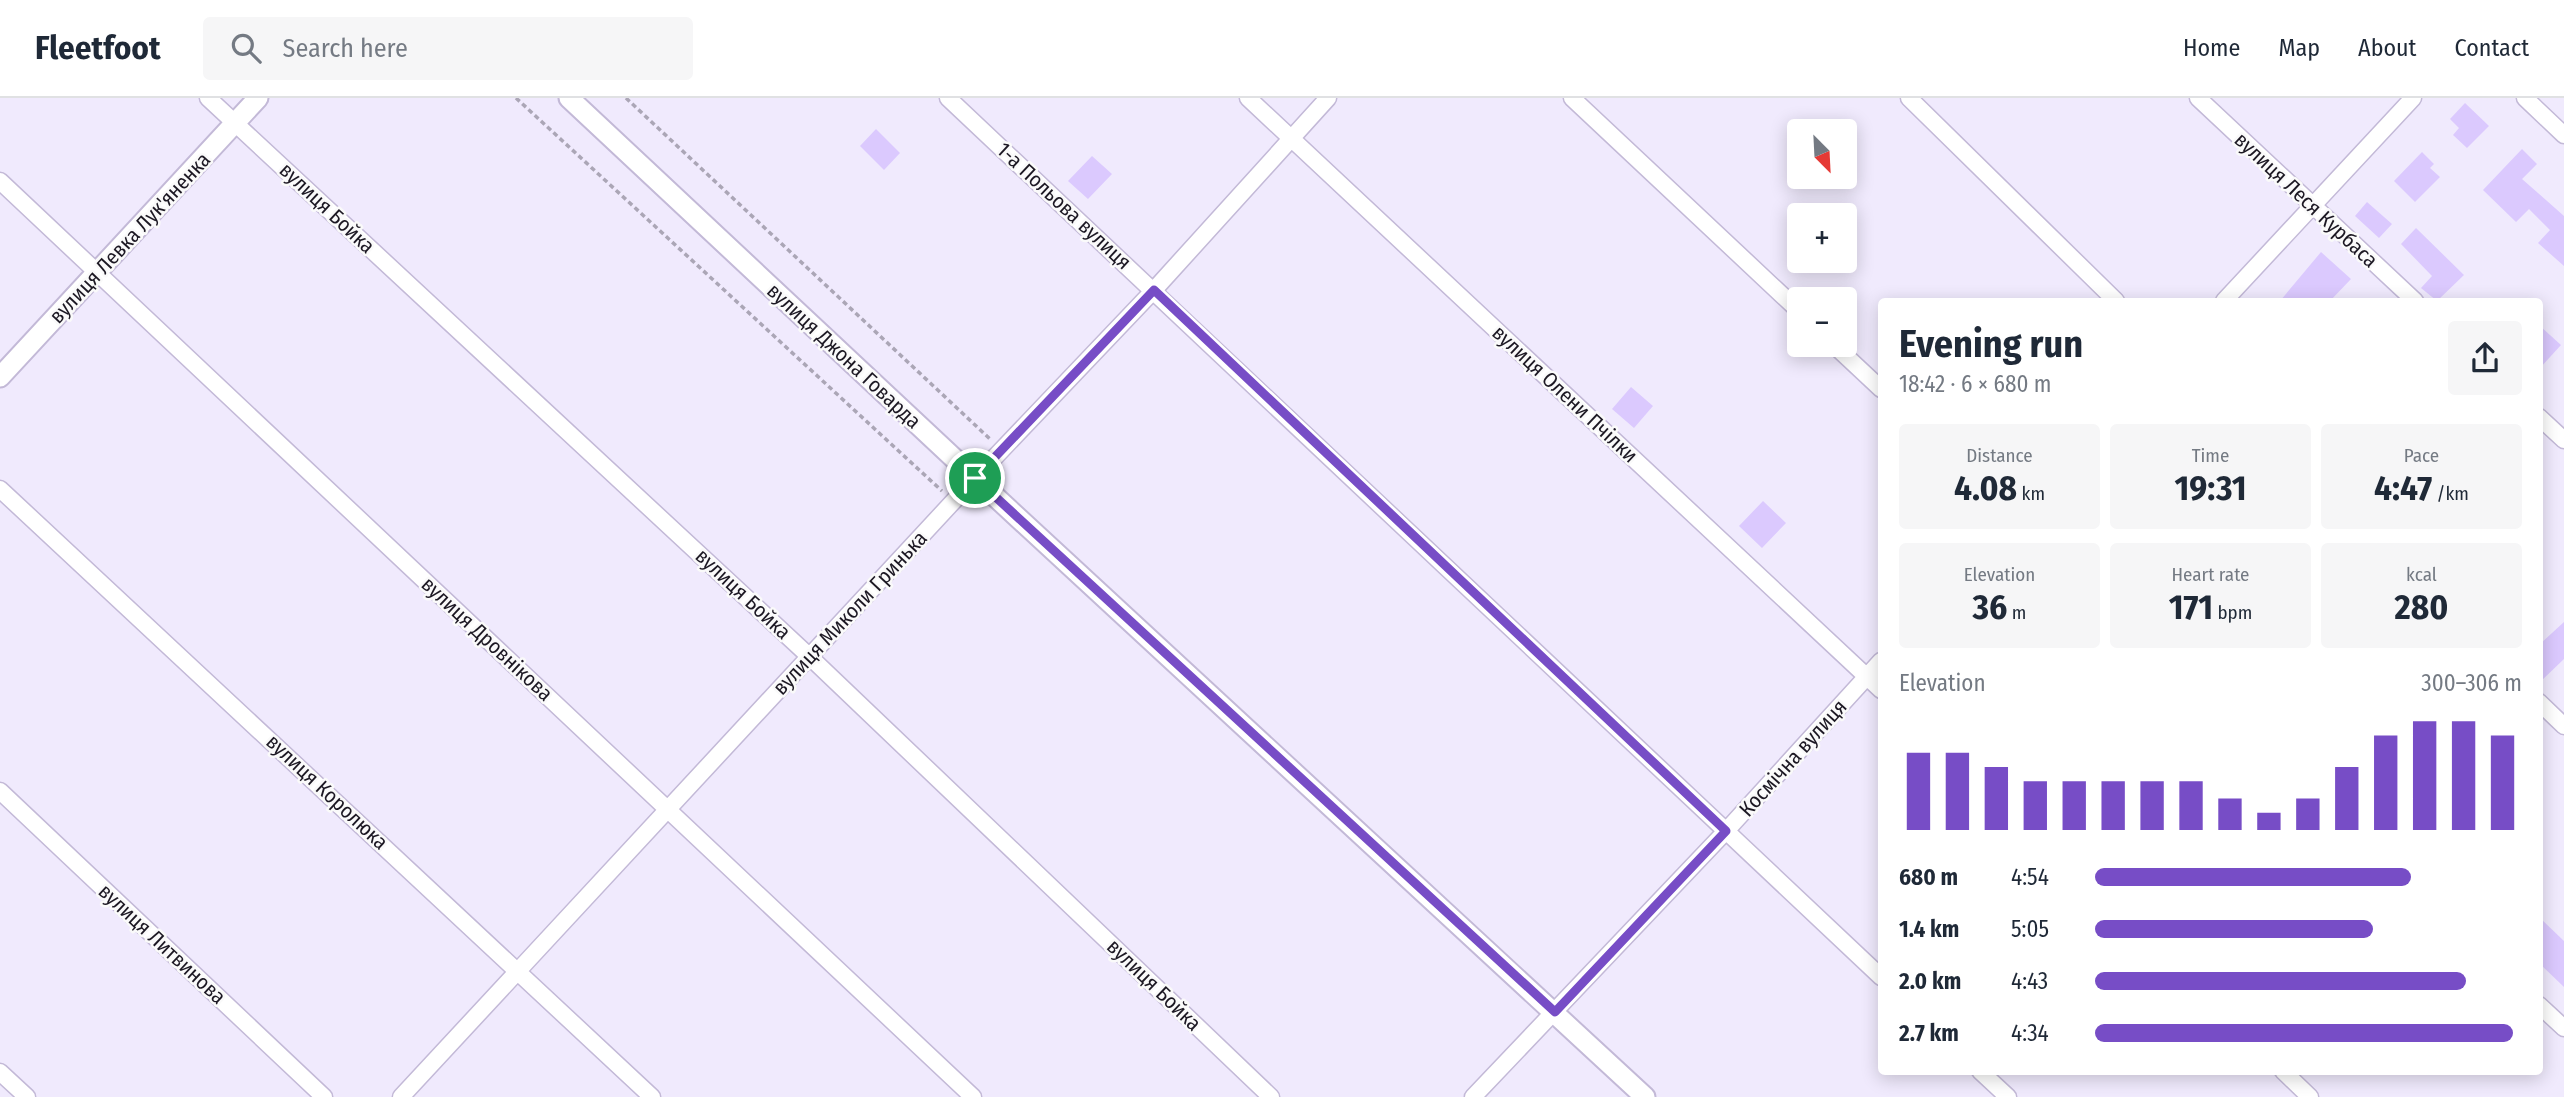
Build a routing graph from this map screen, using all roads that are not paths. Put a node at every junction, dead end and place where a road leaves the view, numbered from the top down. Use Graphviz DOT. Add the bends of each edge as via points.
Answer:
graph roads {
  1 [pos="208,98"];
  2 [pos="258,98"];
  3 [pos="569,98"];
  4 [pos="948,98"];
  5 [pos="1248,98"];
  6 [pos="1328,98"];
  7 [pos="1572,98"];
  8 [pos="1909,98"];
  9 [pos="2197,98"];
  10 [pos="2413,98"];
  11 [pos="2525,98"];
  12 [pos="235,123"];
  13 [pos="2564,135"];
  14 [pos="1291,137"];
  15 [pos="0,181"];
  16 [pos="2314,207"];
  17 [pos="99,273"];
  18 [pos="1154,290"];
  19 [pos="2113,298"];
  20 [pos="2227,298"];
  21 [pos="2412,298"];
  22 [pos="1787,301"];
  23 [pos="1847,357"];
  24 [pos="0,377"];
  25 [pos="1878,386"];
  26 [pos="2543,421"];
  27 [pos="2564,440"];
  28 [pos="975,478"];
  29 [pos="0,489"];
  30 [pos="810,657"];
  31 [pos="1878,664"];
  32 [pos="1867,676"];
  33 [pos="1878,687"];
  34 [pos="2543,706"];
  35 [pos="2564,726"];
  36 [pos="0,791"];
  37 [pos="667,809"];
  38 [pos="1726,831"];
  39 [pos="518,969"];
  40 [pos="1878,974"];
  41 [pos="2543,1009"];
  42 [pos="1555,1012"];
  43 [pos="2564,1028"];
  44 [pos="0,1072"];
  45 [pos="1984,1075"];
  46 [pos="2287,1075"];
  47 [pos="27,1097"];
  48 [pos="324,1097"];
  49 [pos="401,1097"];
  50 [pos="652,1097"];
  51 [pos="973,1097"];
  52 [pos="1271,1097"];
  53 [pos="1473,1097"];
  54 [pos="1645,1097"];
  55 [pos="2008,1097"];
  56 [pos="2310,1097"];
  1 -- 12 [label="street, вулиця Бойка"];
  2 -- 12 [label="street, вулиця Левка Лук'яненка"];
  3 -- 28 [label="street, вулиця Джона Говарда"];
  4 -- 18 [label="street, 1-а Польова вулиця"];
  5 -- 14 [label="street, вулиця Олени Пчілки"];
  6 -- 14 [label="street, вулиця Миколи Гринька"];
  7 -- 22 [label="street"];
  8 -- 19 [label="street"];
  9 -- 16 [label="street, вулиця Леся Курбаса"];
  10 -- 16 [label="street"];
  11 -- 13 [label="street"];
  12 -- 17 [label="street, вулиця Левка Лук'яненка"];
  12 -- 30 [label="street, вулиця Бойка"];
  14 -- 18 [label="street, вулиця Миколи Гринька"];
  14 -- 32 [label="street, вулиця Олени Пчілки"];
  15 -- 17 [label="street, вулиця Дровнікова"];
  16 -- 20 [label="street"];
  16 -- 21 [label="street, вулиця Леся Курбаса"];
  17 -- 24 [label="street, вулиця Левка Лук'яненка"];
  17 -- 37 [label="street, вулиця Дровнікова"];
  18 -- 28 [label="street, вулиця Миколи Гринька"];
  18 -- 38 [label="street, 1-а Польова вулиця"];
  23 -- 25 [label="street"];
  26 -- 27 [label="street"];
  28 -- 30 [label="street, вулиця Миколи Гринька"];
  28 -- 42 [label="street, вулиця Джона Говарда"];
  29 -- 39 [label="street, вулиця Королюка"];
  30 -- 37 [label="street, вулиця Миколи Гринька"];
  30 -- 52 [label="street, вулиця Бойка"];
  31 -- 32 [label="street, Космічна вулиця"];
  32 -- 33 [label="street, вулиця Олени Пчілки"];
  32 -- 38 [label="street, Космічна вулиця"];
  34 -- 35 [label="street"];
  36 -- 48 [label="street, вулиця Литвинова"];
  37 -- 39 [label="street, вулиця Миколи Гринька"];
  37 -- 51 [label="street, вулиця Дровнікова"];
  38 -- 40 [label="street, 1-а Польова вулиця"];
  38 -- 42 [label="street, Космічна вулиця"];
  39 -- 49 [label="street, вулиця Миколи Гринька"];
  39 -- 50 [label="street, вулиця Королюка"];
  41 -- 43 [label="street"];
  42 -- 53 [label="street, Космічна вулиця"];
  42 -- 54 [label="street, вулиця Джона Говарда"];
  44 -- 47 [label="street"];
  45 -- 55 [label="street"];
  46 -- 56 [label="street"];
}
